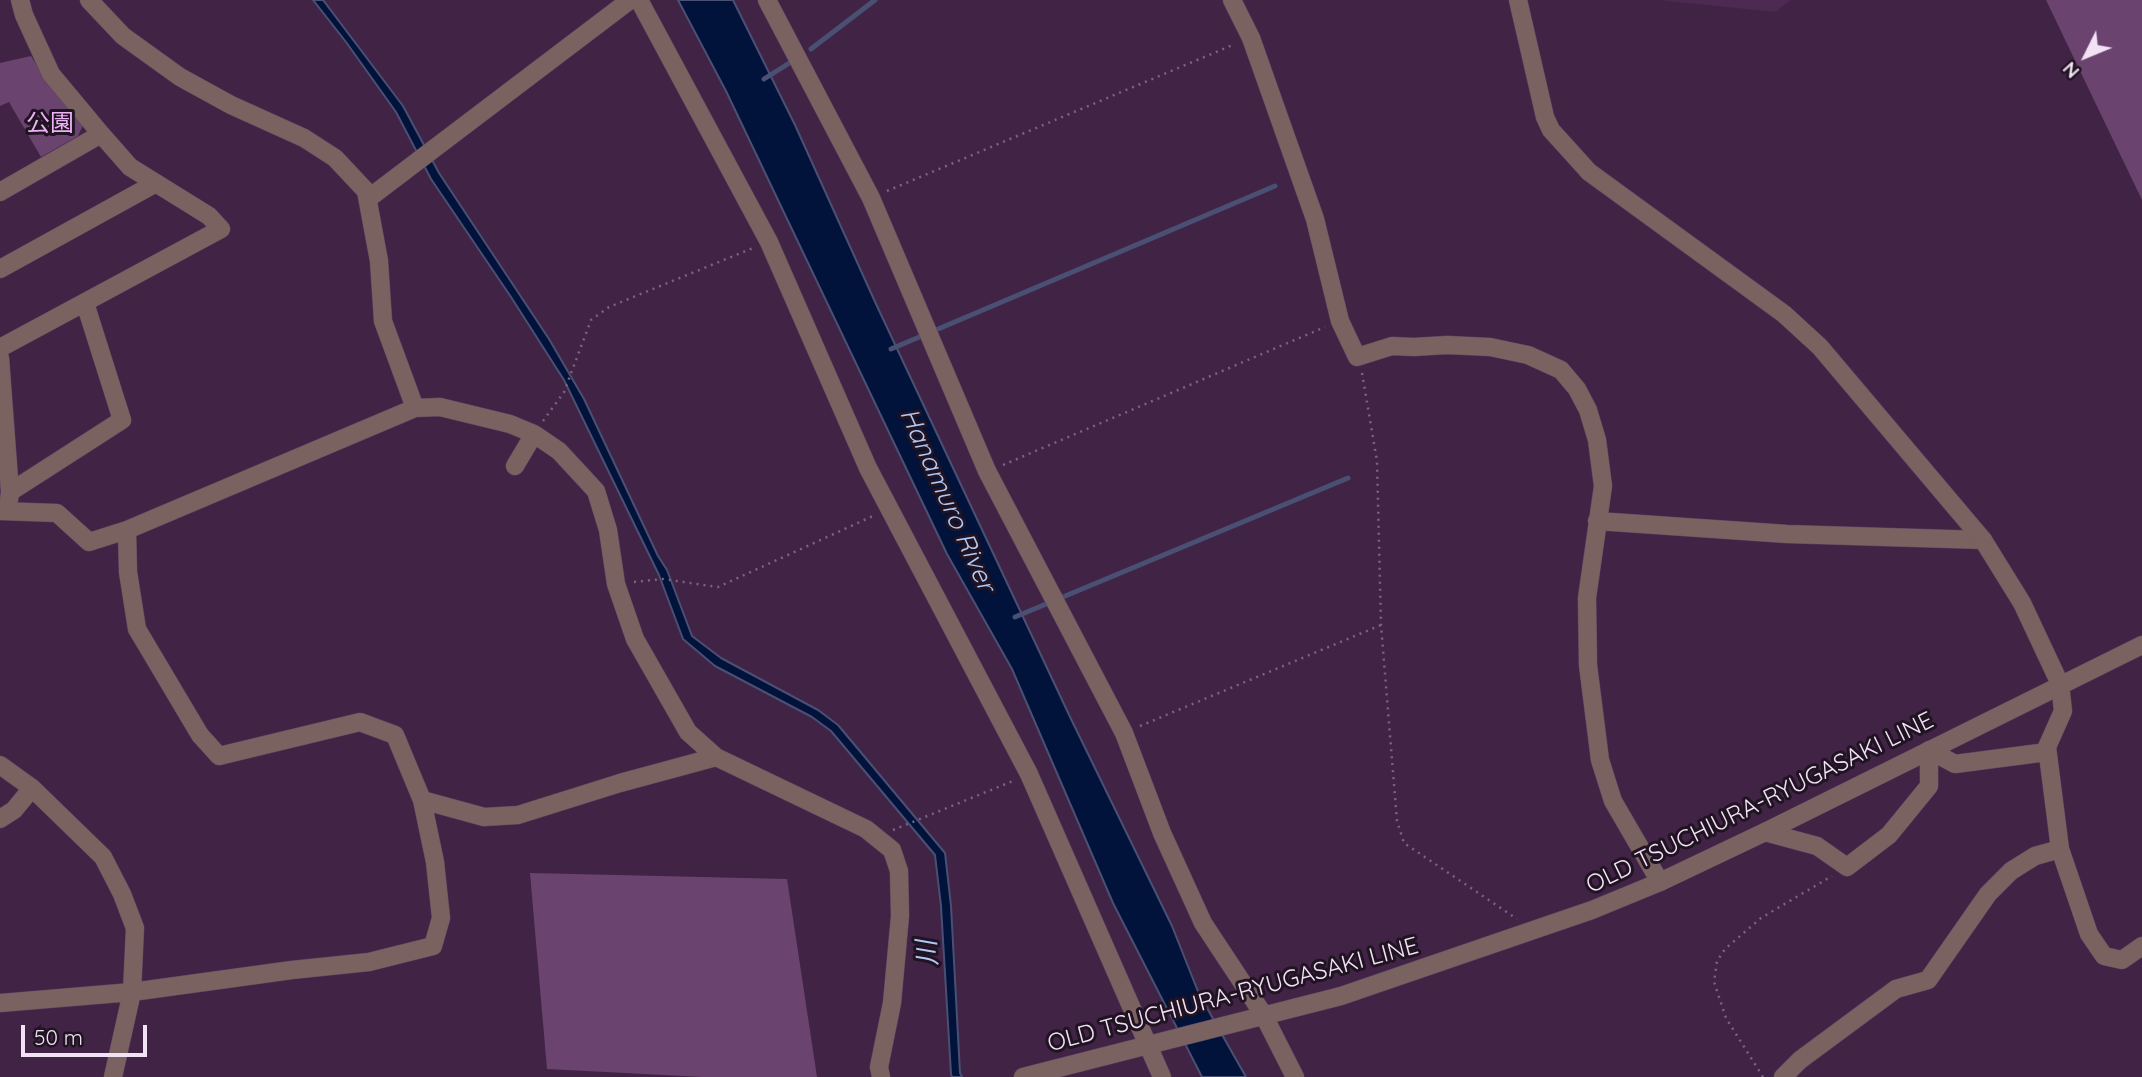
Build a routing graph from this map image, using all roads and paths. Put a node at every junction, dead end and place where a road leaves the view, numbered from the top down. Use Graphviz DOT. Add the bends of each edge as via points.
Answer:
graph roads {
  1 [pos="20,0"];
  2 [pos="89,0"];
  3 [pos="630,0"];
  4 [pos="639,0"];
  5 [pos="767,0"];
  6 [pos="1231,0"];
  7 [pos="1518,0"];
  8 [pos="1251,37"];
  9 [pos="101,134"];
  10 [pos="156,183"];
  11 [pos="0,192"];
  12 [pos="369,198"];
  13 [pos="871,198"];
  14 [pos="769,242"];
  15 [pos="0,268"];
  16 [pos="85,303"];
  17 [pos="1340,321"];
  18 [pos="0,348"];
  19 [pos="1357,357"];
  20 [pos="0,358"];
  21 [pos="415,408"];
  22 [pos="534,434"];
  23 [pos="514,466"];
  24 [pos="987,471"];
  25 [pos="10,492"];
  26 [pos="889,508"];
  27 [pos="4,511"];
  28 [pos="1597,521"];
  29 [pos="127,530"];
  30 [pos="1983,540"];
  31 [pos="616,584"];
  32 [pos="1381,625"];
  33 [pos="2142,645"];
  34 [pos="2060,684"];
  35 [pos="1124,733"];
  36 [pos="1929,750"];
  37 [pos="2048,752"];
  38 [pos="716,757"];
  39 [pos="0,765"];
  40 [pos="1029,774"];
  41 [pos="32,788"];
  42 [pos="422,800"];
  43 [pos="0,819"];
  44 [pos="1765,832"];
  45 [pos="876,837"];
  46 [pos="2060,849"];
  47 [pos="1847,867"];
  48 [pos="1660,882"];
  49 [pos="1531,932"];
  50 [pos="2142,946"];
  51 [pos="132,992"];
  52 [pos="0,1003"];
  53 [pos="1257,1016"];
  54 [pos="1154,1043"];
  55 [pos="113,1077"];
  56 [pos="881,1077"];
  57 [pos="1023,1077"];
  58 [pos="1162,1077"];
  59 [pos="1295,1077"];
  60 [pos="1763,1077"];
  61 [pos="1783,1077"];
  1 -- 9 [label="street" via="51,74"];
  2 -- 12 [label="street" via="123,36 180,77 335,158"];
  3 -- 12 [label="street"];
  4 -- 14 [label="street"];
  5 -- 13 [label="street"];
  6 -- 8 [label="street"];
  7 -- 30 [label="street" via="1551,131 1589,172 1784,314 1820,346"];
  8 -- 13 [label="path"];
  8 -- 17 [label="street" via="1315,219"];
  9 -- 10 [label="street" via="130,167"];
  9 -- 11 [label="street"];
  10 -- 15 [label="street"];
  10 -- 16 [label="street" via="209,216 221,229"];
  12 -- 21 [label="street" via="383,321"];
  13 -- 24 [label="street"];
  14 -- 22 [label="path" via="609,307 591,320 564,392"];
  14 -- 26 [label="street"];
  16 -- 18 [label="street"];
  16 -- 25 [label="street" via="122,420"];
  17 -- 19 [label="street"];
  17 -- 24 [label="path"];
  19 -- 28 [label="street" via="1392,346 1490,347 1528,355 1561,370 1588,410 1597,440 1603,486"];
  19 -- 32 [label="path" via="1377,461"];
  20 -- 25 [label="street"];
  21 -- 22 [label="street" via="440,407"];
  21 -- 29 [label="street"];
  22 -- 23 [label="street"];
  22 -- 31 [label="street" via="559,451 597,491"];
  24 -- 35 [label="street"];
  25 -- 27 [label="street"];
  26 -- 31 [label="path" via="718,587 663,579"];
  26 -- 40 [label="street"];
  27 -- 29 [label="street" via="57,513 89,542"];
  28 -- 30 [label="street" via="1787,534"];
  28 -- 48 [label="street" via="1587,625 1600,760 1613,801"];
  29 -- 42 [label="street" via="137,629 200,735 219,756 360,722 395,735"];
  30 -- 34 [label="street" via="2022,603"];
  31 -- 38 [label="street" via="635,639 688,732"];
  32 -- 35 [label="path"];
  32 -- 49 [label="path" via="1397,821 1404,843 1510,912"];
  33 -- 34 [label="street, OLD TSUCHIURA-RYUGASAKI LINE"];
  34 -- 36 [label="street, OLD TSUCHIURA-RYUGASAKI LINE"];
  34 -- 37 [label="street" via="2063,711"];
  35 -- 53 [label="street" via="1161,833 1203,923"];
  36 -- 37 [label="street" via="1955,764"];
  36 -- 44 [label="street, OLD TSUCHIURA-RYUGASAKI LINE"];
  36 -- 47 [label="street" via="1928,786 1889,835"];
  37 -- 46 [label="street"];
  38 -- 42 [label="street" via="518,815 484,817"];
  38 -- 45 [label="street"];
  39 -- 41 [label="street"];
  40 -- 45 [label="path"];
  40 -- 54 [label="street"];
  41 -- 43 [label="street" via="15,810"];
  41 -- 51 [label="street" via="103,857 122,894 135,928"];
  42 -- 51 [label="street" via="441,918 433,946 369,962"];
  44 -- 47 [label="street" via="1816,846"];
  44 -- 48 [label="street, OLD TSUCHIURA-RYUGASAKI LINE"];
  45 -- 56 [label="street" via="892,850 899,871 900,916"];
  46 -- 50 [label="street" via="2089,934 2105,956 2122,960"];
  46 -- 61 [label="street" via="2035,856 2011,871 1988,894 1928,981 1896,989"];
  47 -- 60 [label="path" via="1761,918 1717,961 1714,982 1727,1018"];
  48 -- 49 [label="street, OLD TSUCHIURA-RYUGASAKI LINE"];
  49 -- 53 [label="street, OLD TSUCHIURA-RYUGASAKI LINE" via="1341,996"];
  51 -- 52 [label="street"];
  51 -- 55 [label="street"];
  53 -- 54 [label="street, OLD TSUCHIURA-RYUGASAKI LINE"];
  53 -- 59 [label="street"];
  54 -- 57 [label="street, OLD TSUCHIURA-RYUGASAKI LINE"];
  54 -- 58 [label="street"];
}
